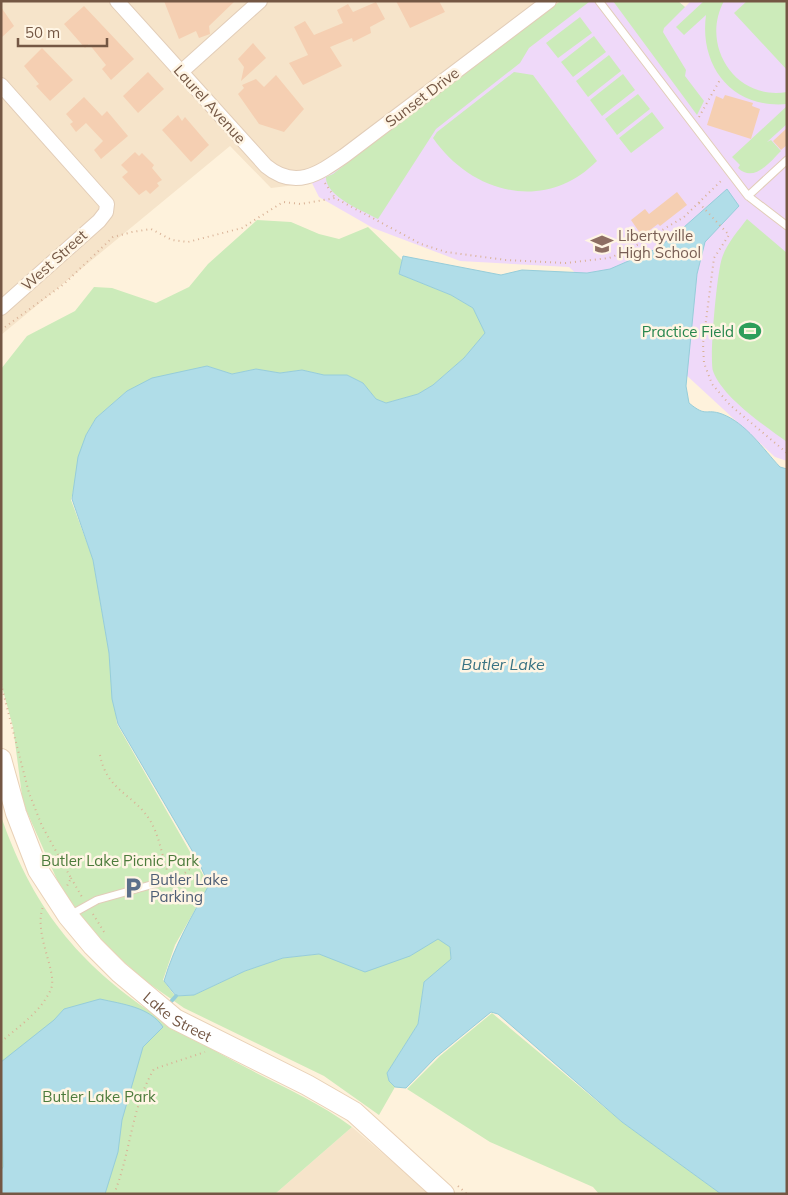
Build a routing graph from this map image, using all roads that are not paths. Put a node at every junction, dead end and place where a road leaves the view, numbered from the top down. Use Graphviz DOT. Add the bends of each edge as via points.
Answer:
graph roads {
  1 [pos="260,1"];
  2 [pos="548,1"];
  3 [pos="600,1"];
  4 [pos="120,2"];
  5 [pos="181,72"];
  6 [pos="1,85"];
  7 [pos="787,160"];
  8 [pos="289,178"];
  9 [pos="748,196"];
  10 [pos="787,226"];
  11 [pos="1,308"];
  12 [pos="1,762"];
  13 [pos="172,879"];
  14 [pos="68,916"];
  15 [pos="440,1193"];
  1 -- 5 [label="street"];
  2 -- 8 [label="street, Sunset Drive" via="318,174"];
  3 -- 9 [label="lane"];
  4 -- 5 [label="street, Laurel Avenue"];
  5 -- 8 [label="street, Laurel Avenue" via="266,166"];
  6 -- 11 [label="street, West Street" via="107,204 106,212 99,221"];
  7 -- 9 [label="lane"];
  9 -- 10 [label="lane"];
  12 -- 14 [label="street, Lake Street" via="29,850 46,885"];
  13 -- 14 [label="lane" via="86,904"];
  14 -- 15 [label="street, Lake Street" via="93,946 176,1019 354,1112"];
}
